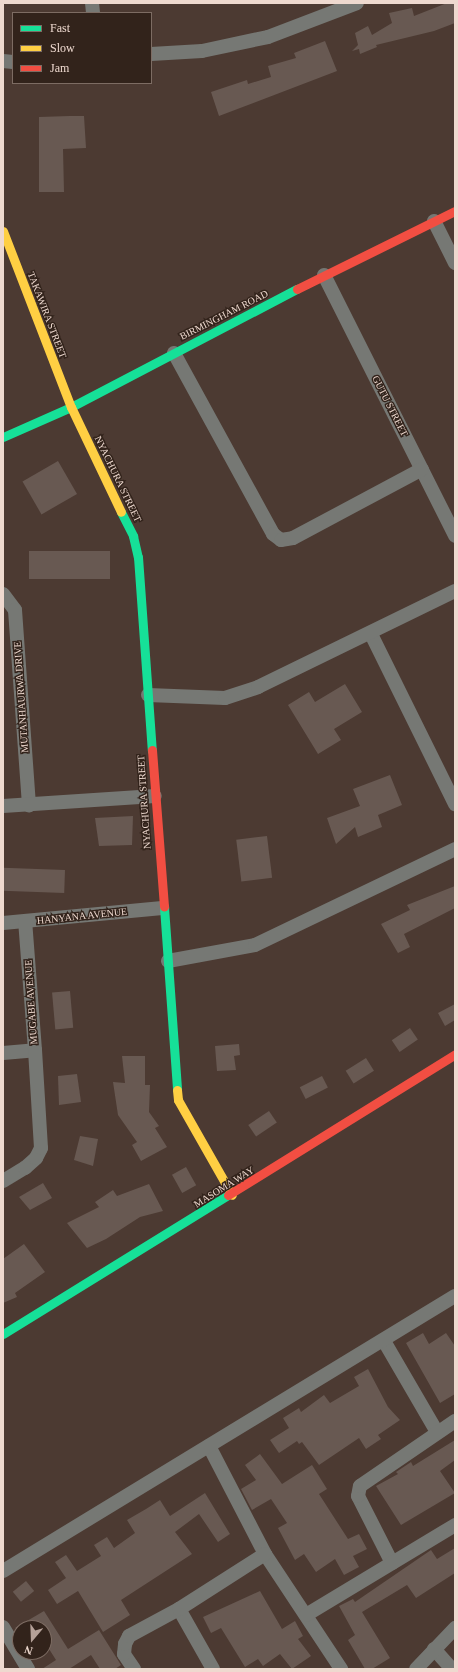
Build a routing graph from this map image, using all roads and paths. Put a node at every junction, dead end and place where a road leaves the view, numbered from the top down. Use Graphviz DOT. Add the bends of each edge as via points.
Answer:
graph roads {
  1 [pos="357,3"];
  2 [pos="152,54"];
  3 [pos="455,211"];
  4 [pos="434,221"];
  5 [pos="3,231"];
  6 [pos="455,263"];
  7 [pos="324,275"];
  8 [pos="174,354"];
  9 [pos="71,407"];
  10 [pos="3,437"];
  11 [pos="422,469"];
  12 [pos="455,536"];
  13 [pos="455,591"];
  14 [pos="3,594"];
  15 [pos="371,634"];
  16 [pos="148,695"];
  17 [pos="155,796"];
  18 [pos="455,804"];
  19 [pos="29,805"];
  20 [pos="3,806"];
  21 [pos="455,849"];
  22 [pos="162,908"];
  23 [pos="25,921"];
  24 [pos="3,923"];
  25 [pos="168,961"];
  26 [pos="35,1050"];
  27 [pos="3,1053"];
  28 [pos="455,1054"];
  29 [pos="3,1181"];
  30 [pos="232,1195"];
  31 [pos="455,1296"];
  32 [pos="3,1334"];
  33 [pos="384,1341"];
  34 [pos="455,1421"];
  35 [pos="436,1432"];
  36 [pos="209,1446"];
  37 [pos="455,1525"];
  38 [pos="265,1554"];
  39 [pos="392,1563"];
  40 [pos="3,1571"];
  41 [pos="179,1609"];
  42 [pos="306,1615"];
  43 [pos="3,1627"];
  44 [pos="455,1628"];
  45 [pos="434,1649"];
  46 [pos="28,1669"];
  47 [pos="134,1669"];
  48 [pos="213,1669"];
  49 [pos="341,1669"];
  50 [pos="416,1669"];
  51 [pos="452,1669"];
  1 -- 2 [label="street" via="268,37 202,51"];
  3 -- 4 [label="street, BIRMINGHAM ROAD"];
  4 -- 6 [label="street"];
  4 -- 7 [label="street, BIRMINGHAM ROAD"];
  5 -- 9 [label="street, TAKAWIRA STREET"];
  7 -- 8 [label="street, BIRMINGHAM ROAD"];
  7 -- 11 [label="street, GUTU STREET"];
  8 -- 9 [label="street, BIRMINGHAM ROAD"];
  8 -- 11 [label="street" via="273,534 282,540 293,538"];
  9 -- 10 [label="street, BIRMINGHAM ROAD"];
  9 -- 16 [label="street, NYACHURA STREET" via="133,536 138,557"];
  11 -- 12 [label="street, GUTU STREET"];
  13 -- 15 [label="street"];
  14 -- 19 [label="street, MUTANHAURWA DRIVE" via="15,610"];
  15 -- 16 [label="street" via="258,687 225,698"];
  15 -- 18 [label="street"];
  16 -- 17 [label="street, NYACHURA STREET"];
  17 -- 19 [label="street"];
  17 -- 22 [label="street, NYACHURA STREET"];
  19 -- 20 [label="street"];
  21 -- 25 [label="street" via="255,945"];
  22 -- 23 [label="street, HANYANA AVENUE"];
  22 -- 25 [label="street, NYACHURA STREET"];
  23 -- 24 [label="street, HANYANA AVENUE"];
  23 -- 26 [label="street, MUGABE AVENUE"];
  25 -- 30 [label="street, NYACHURA STREET" via="178,1100"];
  26 -- 27 [label="street, MUGABE AVENUE"];
  26 -- 29 [label="street" via="41,1148 36,1158 25,1168"];
  28 -- 30 [label="street, MASOMA WAY"];
  30 -- 32 [label="street, MASOMA WAY"];
  31 -- 33 [label="street"];
  33 -- 35 [label="street"];
  33 -- 36 [label="street"];
  34 -- 35 [label="street"];
  35 -- 39 [label="street" via="360,1486 358,1496"];
  36 -- 38 [label="street"];
  36 -- 40 [label="street"];
  37 -- 39 [label="street"];
  38 -- 41 [label="street"];
  38 -- 42 [label="street"];
  39 -- 42 [label="street"];
  41 -- 47 [label="street" via="129,1636 124,1654"];
  41 -- 48 [label="street"];
  42 -- 49 [label="street"];
  43 -- 46 [label="street"];
  44 -- 45 [label="street"];
  45 -- 50 [label="street"];
  45 -- 51 [label="street"];
}
